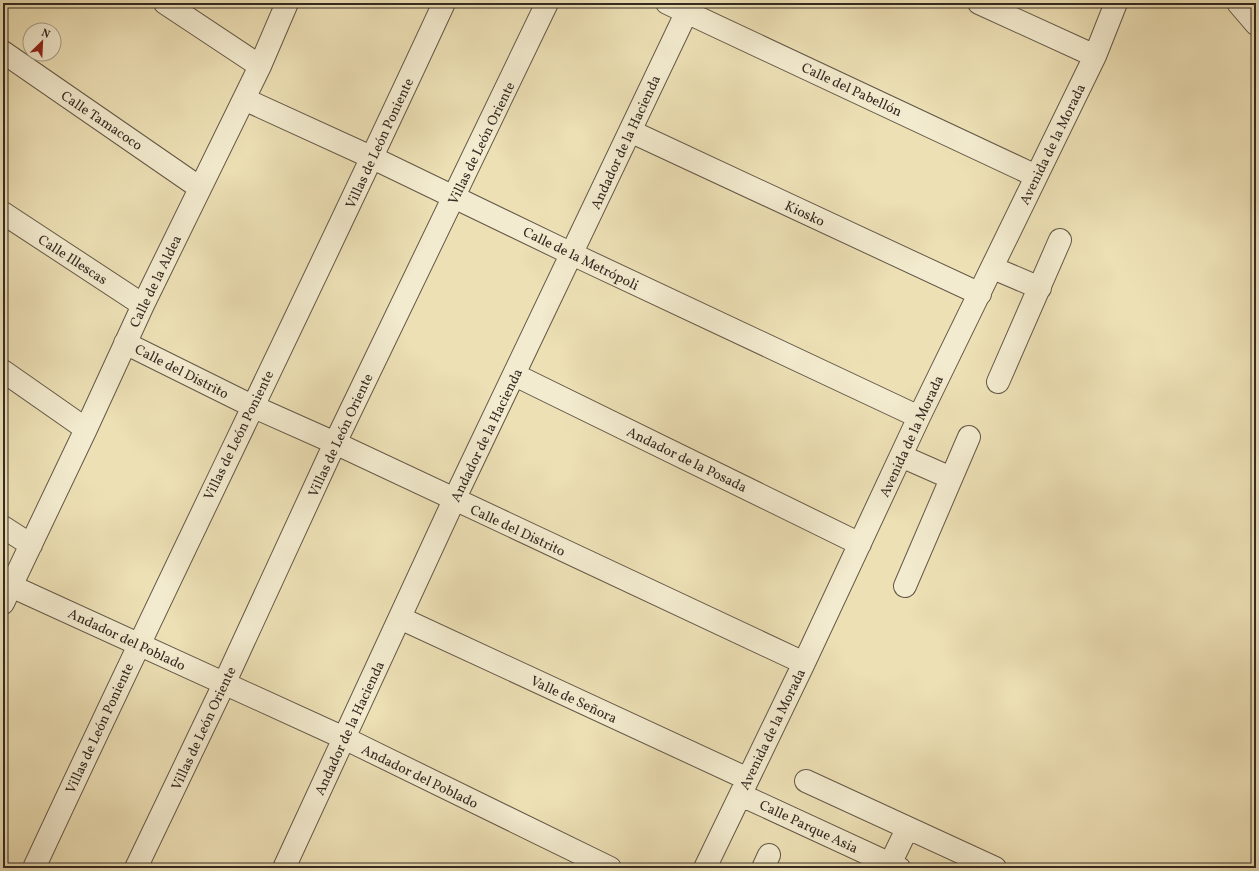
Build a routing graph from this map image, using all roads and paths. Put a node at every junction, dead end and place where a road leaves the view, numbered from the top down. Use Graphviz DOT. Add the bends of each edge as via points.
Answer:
graph roads {
  1 [pos="165,3"];
  2 [pos="287,3"];
  3 [pos="444,3"];
  4 [pos="547,3"];
  5 [pos="667,3"];
  6 [pos="979,3"];
  7 [pos="1116,3"];
  8 [pos="1238,3"];
  9 [pos="689,8"];
  10 [pos="1256,24"];
  11 [pos="3,52"];
  12 [pos="1095,56"];
  13 [pos="260,66"];
  14 [pos="244,99"];
  15 [pos="630,131"];
  16 [pos="373,158"];
  17 [pos="1036,176"];
  18 [pos="200,188"];
  19 [pos="455,196"];
  20 [pos="3,213"];
  21 [pos="1060,240"];
  22 [pos="572,254"];
  23 [pos="993,268"];
  24 [pos="1040,288"];
  25 [pos="980,294"];
  26 [pos="143,304"];
  27 [pos="125,343"];
  28 [pos="3,371"];
  29 [pos="514,375"];
  30 [pos="998,382"];
  31 [pos="252,406"];
  32 [pos="919,417"];
  33 [pos="86,429"];
  34 [pos="969,437"];
  35 [pos="335,443"];
  36 [pos="901,456"];
  37 [pos="951,478"];
  38 [pos="454,500"];
  39 [pos="3,526"];
  40 [pos="860,544"];
  41 [pos="31,545"];
  42 [pos="905,586"];
  43 [pos="7,594"];
  44 [pos="400,618"];
  45 [pos="138,644"];
  46 [pos="804,662"];
  47 [pos="224,684"];
  48 [pos="344,738"];
  49 [pos="806,781"];
  50 [pos="744,787"];
  51 [pos="907,828"];
  52 [pos="895,866"];
  53 [pos="288,867"];
  54 [pos="34,868"];
  55 [pos="136,868"];
  56 [pos="610,868"];
  57 [pos="705,868"];
  58 [pos="995,868"];
  1 -- 13 [label="street"];
  2 -- 13 [label="street, Calle de la Aldea"];
  3 -- 16 [label="street, Villas de León Poniente"];
  4 -- 19 [label="street, Villas de León Oriente"];
  5 -- 9 [label="street, Calle del Pabellón"];
  6 -- 12 [label="street"];
  7 -- 12 [label="street, Avenida de la Morada"];
  8 -- 10 [label="street"];
  9 -- 15 [label="street, Andador de la Hacienda"];
  9 -- 17 [label="street, Calle del Pabellón"];
  11 -- 18 [label="street, Calle Tamacoco"];
  12 -- 17 [label="street, Avenida de la Morada"];
  13 -- 14 [label="street, Calle de la Aldea"];
  14 -- 16 [label="street, Calle de la Metrópoli"];
  14 -- 18 [label="street, Calle de la Aldea"];
  15 -- 22 [label="street, Andador de la Hacienda"];
  15 -- 25 [label="street, Kiosko"];
  16 -- 19 [label="street, Calle de la Metrópoli"];
  16 -- 31 [label="street, Villas de León Poniente"];
  17 -- 23 [label="street, Avenida de la Morada"];
  18 -- 26 [label="street, Calle de la Aldea"];
  19 -- 22 [label="street, Calle de la Metrópoli"];
  19 -- 35 [label="street, Villas de León Oriente"];
  20 -- 26 [label="street, Calle Illescas"];
  21 -- 24 [label="street"];
  22 -- 29 [label="street, Andador de la Hacienda"];
  22 -- 32 [label="street, Calle de la Metrópoli"];
  23 -- 24 [label="street"];
  23 -- 25 [label="street, Avenida de la Morada"];
  24 -- 30 [label="street"];
  25 -- 32 [label="street, Avenida de la Morada"];
  26 -- 27 [label="street, Calle de la Aldea"];
  27 -- 31 [label="street, Calle del Distrito"];
  27 -- 33 [label="street, Calle de la Aldea"];
  28 -- 33 [label="street"];
  29 -- 38 [label="street, Andador de la Hacienda"];
  29 -- 40 [label="street, Andador de la Posada"];
  31 -- 35 [label="street, Calle del Distrito"];
  31 -- 45 [label="street, Villas de León Poniente"];
  32 -- 36 [label="street, Avenida de la Morada"];
  33 -- 41 [label="street, Calle de la Aldea"];
  34 -- 37 [label="street"];
  35 -- 38 [label="street, Calle del Distrito"];
  35 -- 47 [label="street, Villas de León Oriente"];
  36 -- 37 [label="street"];
  36 -- 40 [label="street, Avenida de la Morada"];
  37 -- 42 [label="street"];
  38 -- 44 [label="street, Andador de la Hacienda"];
  38 -- 46 [label="street, Calle del Distrito"];
  39 -- 41 [label="street"];
  40 -- 46 [label="street, Avenida de la Morada"];
  41 -- 43 [label="street, Calle de la Aldea"];
  43 -- 45 [label="street, Andador del Poblado"];
  44 -- 48 [label="street, Andador de la Hacienda"];
  44 -- 50 [label="street, Valle de Señora"];
  45 -- 47 [label="street, Andador del Poblado"];
  45 -- 54 [label="street, Villas de León Poniente"];
  46 -- 50 [label="street, Avenida de la Morada"];
  47 -- 48 [label="street, Andador del Poblado"];
  47 -- 55 [label="street, Villas de León Oriente"];
  48 -- 53 [label="street, Andador de la Hacienda"];
  48 -- 56 [label="street, Andador del Poblado"];
  49 -- 51 [label="street"];
  50 -- 52 [label="street, Calle Parque Asia"];
  50 -- 57 [label="street, Avenida de la Morada"];
  51 -- 52 [label="street"];
  51 -- 58 [label="street"];
}
